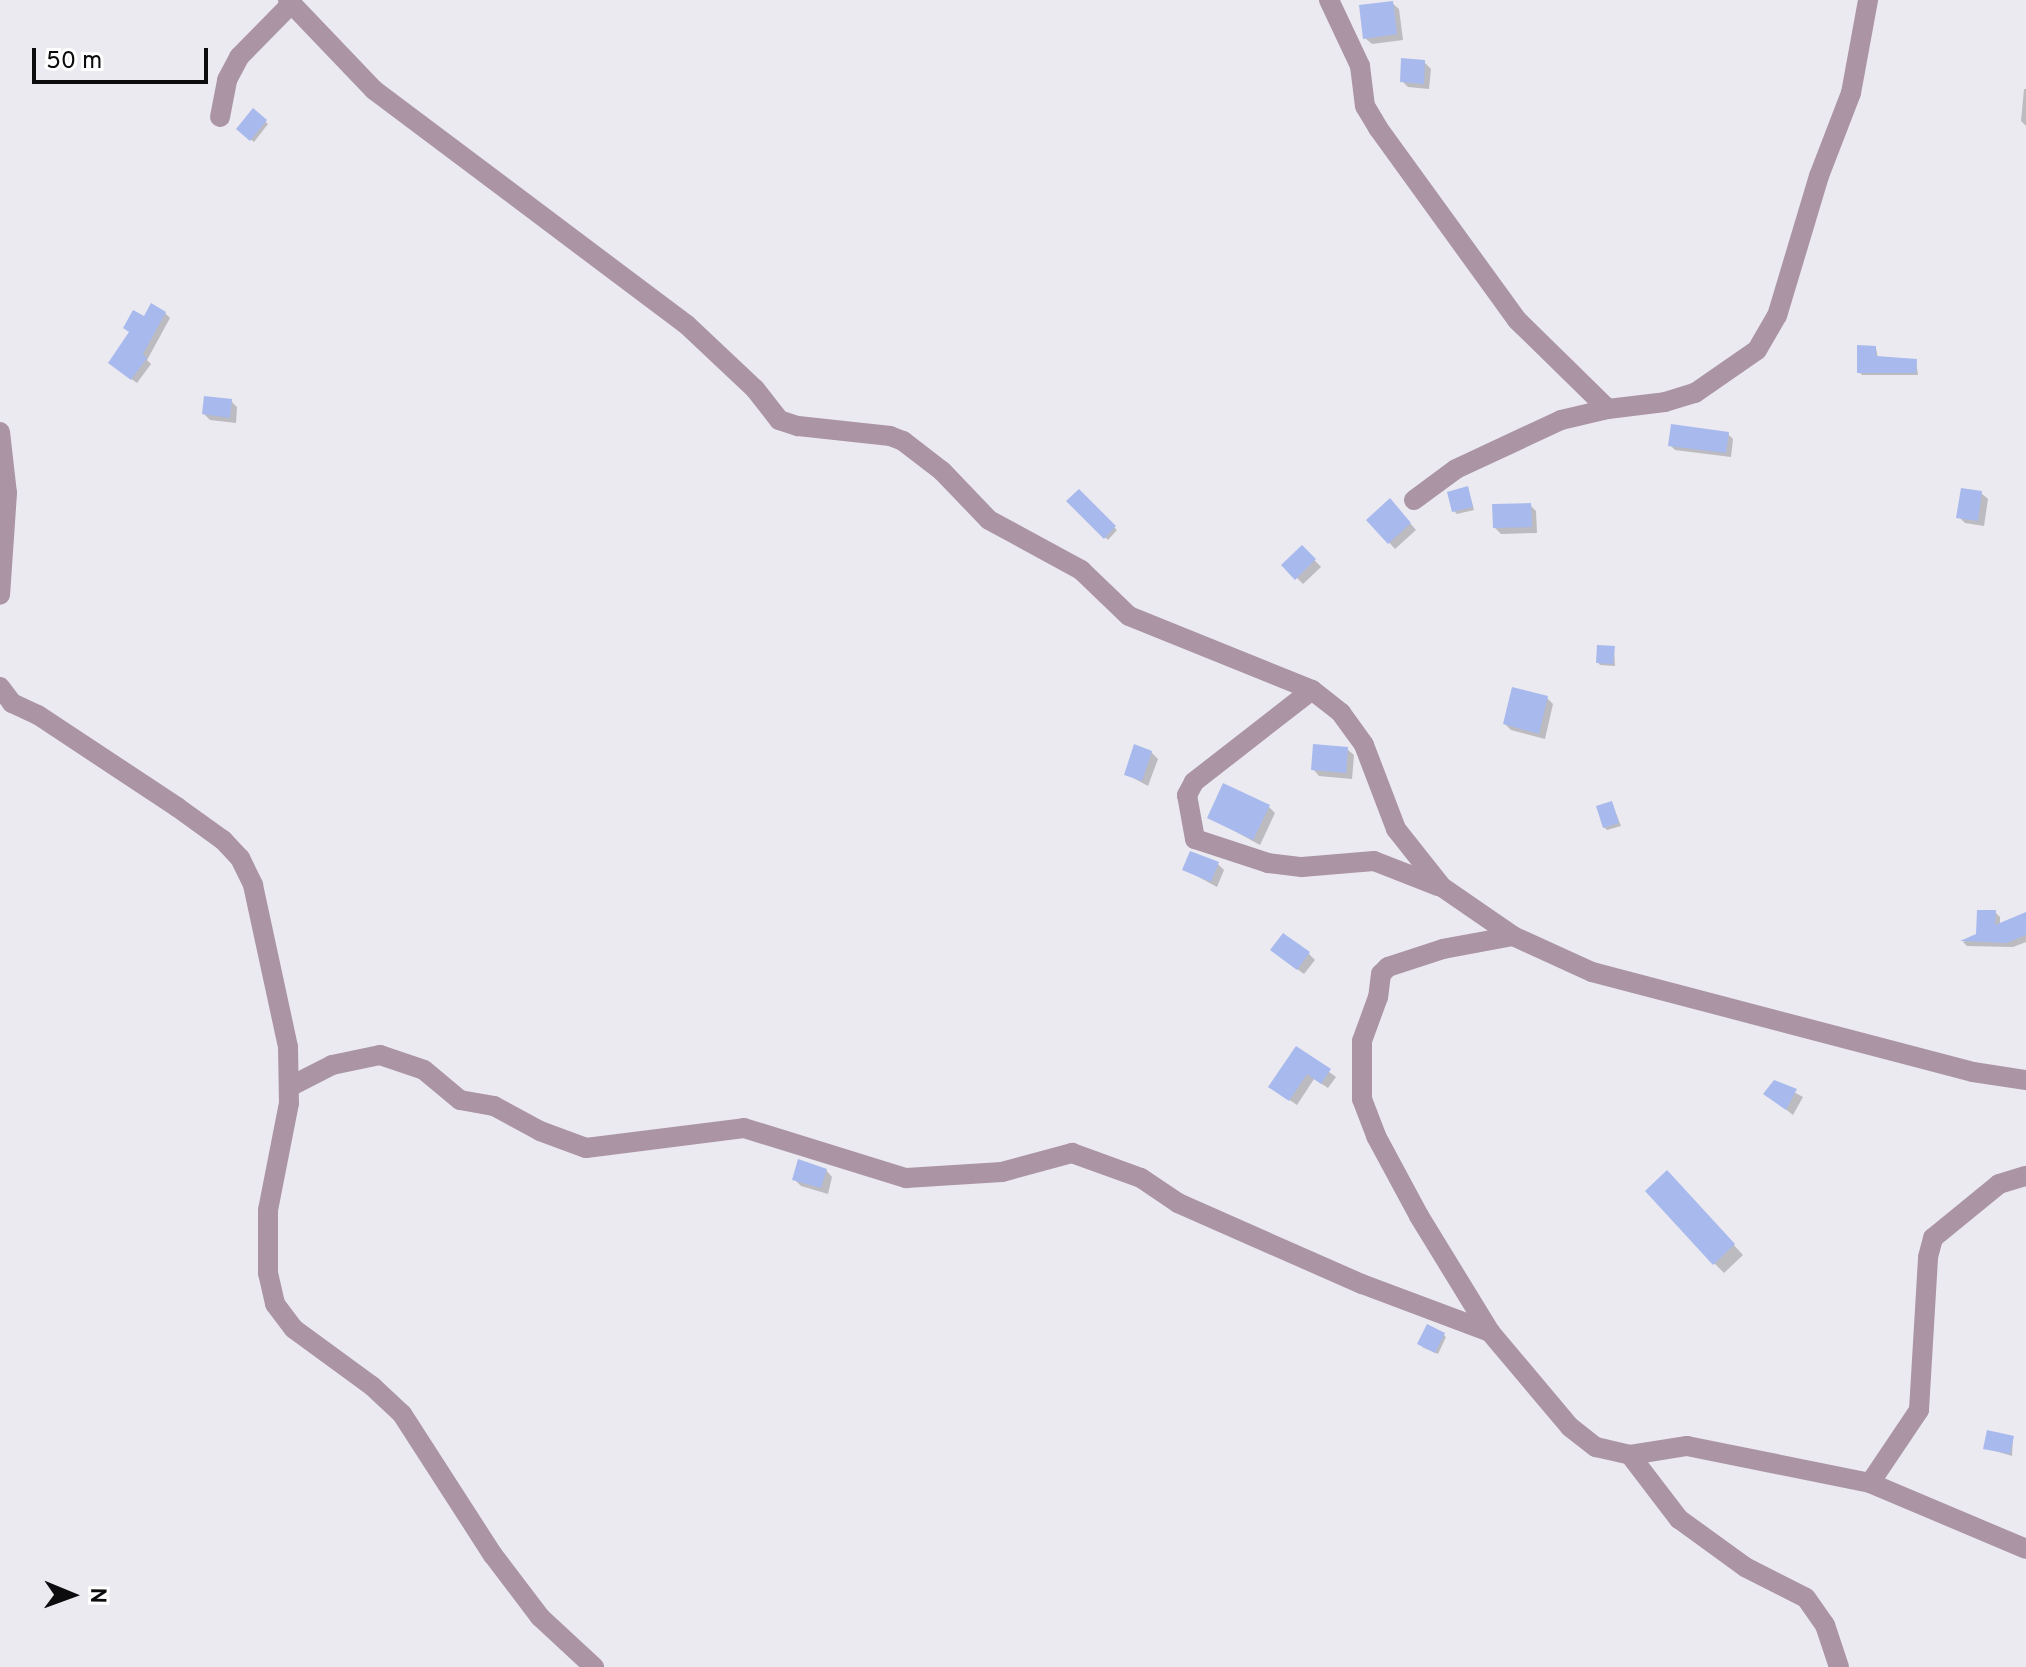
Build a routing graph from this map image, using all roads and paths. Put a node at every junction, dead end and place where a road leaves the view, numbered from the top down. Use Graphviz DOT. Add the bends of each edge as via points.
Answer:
graph roads {
  1 [pos="1329,0"];
  2 [pos="1868,0"];
  3 [pos="290,2"];
  4 [pos="220,117"];
  5 [pos="1608,409"];
  6 [pos="0,432"];
  7 [pos="1414,500"];
  8 [pos="0,595"];
  9 [pos="0,687"];
  10 [pos="1312,690"];
  11 [pos="1442,887"];
  12 [pos="1513,936"];
  13 [pos="2026,1080"];
  14 [pos="291,1086"];
  15 [pos="2026,1176"];
  16 [pos="1490,1332"];
  17 [pos="1630,1455"];
  18 [pos="1870,1483"];
  19 [pos="2026,1549"];
  20 [pos="594,1667"];
  21 [pos="1839,1667"];
  1 -- 5 [label="street" via="1360,66 1365,106 1378,128 1517,320"];
  2 -- 5 [label="street" via="1851,93 1819,176 1777,316 1757,350 1695,393"];
  3 -- 4 [label="street" via="239,57 227,80"];
  3 -- 10 [label="street" via="374,90 687,325 755,389 779,420 903,441 942,471 989,520 1081,570 1129,616"];
  5 -- 7 [label="street" via="1561,420 1507,443 1456,469"];
  6 -- 8 [label="street" via="7,493"];
  9 -- 14 [label="street" via="12,703 177,807 240,858 253,885 288,1047"];
  10 -- 11 [label="street" via="1341,713 1364,745 1396,829"];
  10 -- 11 [label="street" via="1194,782 1187,795 1195,839 1268,863 1302,867 1374,861"];
  11 -- 12 [label="street"];
  12 -- 13 [label="street" via="1592,972 1973,1072"];
  12 -- 16 [label="street" via="1430,952 1388,967 1381,974 1360,1060 1362,1099 1376,1136"];
  14 -- 16 [label="street" via="332,1065 380,1055 424,1070 460,1100 494,1106 586,1148 744,1128 906,1178 1002,1172 1072,1153 1141,1178 1178,1203 1362,1284"];
  14 -- 20 [label="street" via="268,1210 268,1273 275,1304 294,1329 402,1414 493,1555 540,1617"];
  15 -- 18 [label="street" via="1999,1184 1933,1238 1919,1410"];
  16 -- 17 [label="street" via="1570,1427 1596,1447"];
  17 -- 18 [label="street" via="1687,1446"];
  17 -- 21 [label="street" via="1679,1519 1745,1567 1806,1598 1825,1625"];
  18 -- 19 [label="street"];
}
